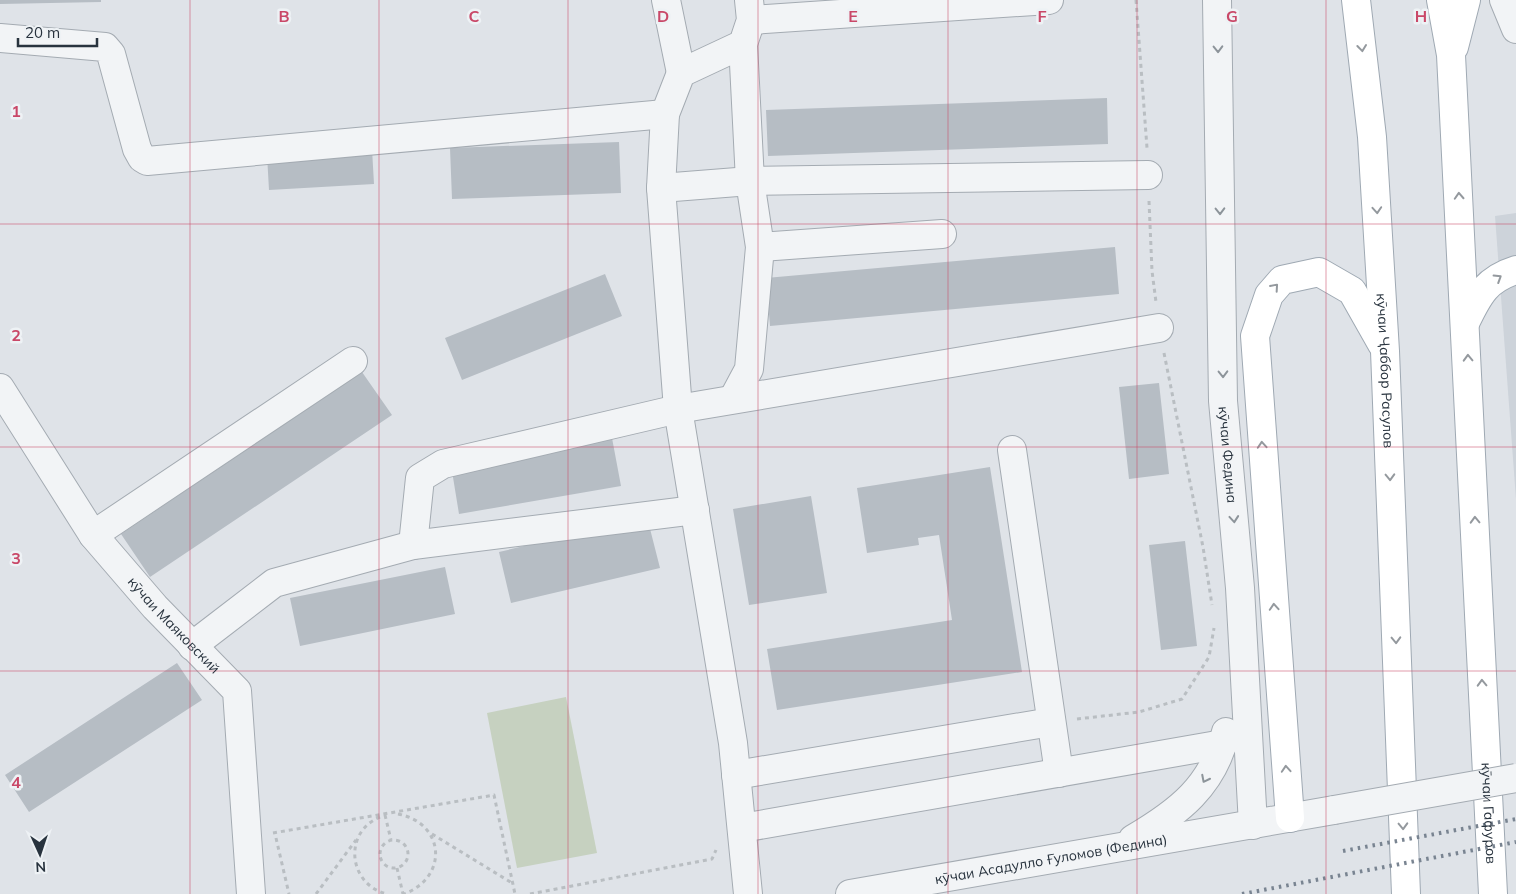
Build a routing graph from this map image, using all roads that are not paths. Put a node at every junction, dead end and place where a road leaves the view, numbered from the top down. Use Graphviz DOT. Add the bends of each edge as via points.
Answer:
graph roads {
  1 [pos="666,0"];
  2 [pos="1049,0"];
  3 [pos="1217,0"];
  4 [pos="1356,0"];
  5 [pos="1441,0"];
  6 [pos="1466,0"];
  7 [pos="748,21"];
  8 [pos="0,38"];
  9 [pos="1451,55"];
  10 [pos="681,73"];
  11 [pos="665,114"];
  12 [pos="1148,175"];
  13 [pos="750,181"];
  14 [pos="660,188"];
  15 [pos="942,234"];
  16 [pos="760,247"];
  17 [pos="1516,270"];
  18 [pos="1466,320"];
  19 [pos="1159,328"];
  20 [pos="1385,351"];
  21 [pos="353,361"];
  22 [pos="0,388"];
  23 [pos="733,399"];
  24 [pos="678,409"];
  25 [pos="1012,450"];
  26 [pos="695,510"];
  27 [pos="93,534"];
  28 [pos="413,545"];
  29 [pos="192,646"];
  30 [pos="1242,667"];
  31 [pos="1051,722"];
  32 [pos="1224,744"];
  33 [pos="1059,773"];
  34 [pos="736,775"];
  35 [pos="1516,778"];
  36 [pos="1290,818"];
  37 [pos="1253,825"];
  38 [pos="731,835"];
  39 [pos="1118,847"];
  40 [pos="251,894"];
  41 [pos="748,894"];
  42 [pos="850,894"];
  43 [pos="1406,894"];
  44 [pos="1493,894"];
  1 -- 10 [label="street"];
  2 -- 7 [label="street"];
  3 -- 30 [label="street, кӯчаи Федина, one-way" via="1223,401 1240,588"];
  4 -- 20 [label="main road, кӯчаи Ҷаббор Расулов, one-way" via="1372,137"];
  5 -- 9 [label="main road"];
  6 -- 9 [label="main road"];
  7 -- 10 [label="street"];
  7 -- 13 [label="street"];
  8 -- 11 [label="street" via="104,47 111,54 137,149 147,161"];
  18 -- 9 [label="main road, one-way"];
  10 -- 11 [label="street"];
  11 -- 14 [label="street"];
  12 -- 13 [label="street"];
  13 -- 14 [label="street"];
  13 -- 16 [label="street"];
  14 -- 24 [label="street"];
  15 -- 16 [label="street"];
  16 -- 23 [label="street" via="749,369"];
  18 -- 17 [label="main road, one-way" via="1478,295 1498,276"];
  44 -- 18 [label="main road, кӯчаи Гафуров, one-way"];
  19 -- 23 [label="street"];
  36 -- 20 [label="main road, one-way" via="1255,336 1269,294 1282,280 1318,272 1352,291"];
  20 -- 43 [label="main road, кӯчаи Ҷаббор Расулов, one-way"];
  21 -- 27 [label="street"];
  22 -- 27 [label="street, кӯчаи Маяковский"];
  23 -- 24 [label="street"];
  24 -- 26 [label="street"];
  24 -- 28 [label="street" via="443,464 420,478"];
  25 -- 31 [label="street"];
  26 -- 28 [label="street"];
  26 -- 34 [label="street"];
  27 -- 29 [label="street, кӯчаи Маяковский"];
  28 -- 29 [label="street" via="274,583"];
  29 -- 40 [label="street, кӯчаи Маяковский" via="237,691"];
  30 -- 32 [label="street"];
  30 -- 37 [label="street, кӯчаи Федина"];
  31 -- 33 [label="street"];
  31 -- 34 [label="street"];
  32 -- 33 [label="street"];
  32 -- 39 [label="street, one-way" via="1201,787 1169,818"];
  33 -- 38 [label="street"];
  34 -- 38 [label="street"];
  35 -- 36 [label="street, bridge"];
  36 -- 37 [label="street"];
  37 -- 39 [label="street, кӯчаи Асадулло Ғуломов (Федина)"];
  38 -- 41 [label="street"];
  39 -- 42 [label="street, кӯчаи Асадулло Ғуломов (Федина)"];
}
